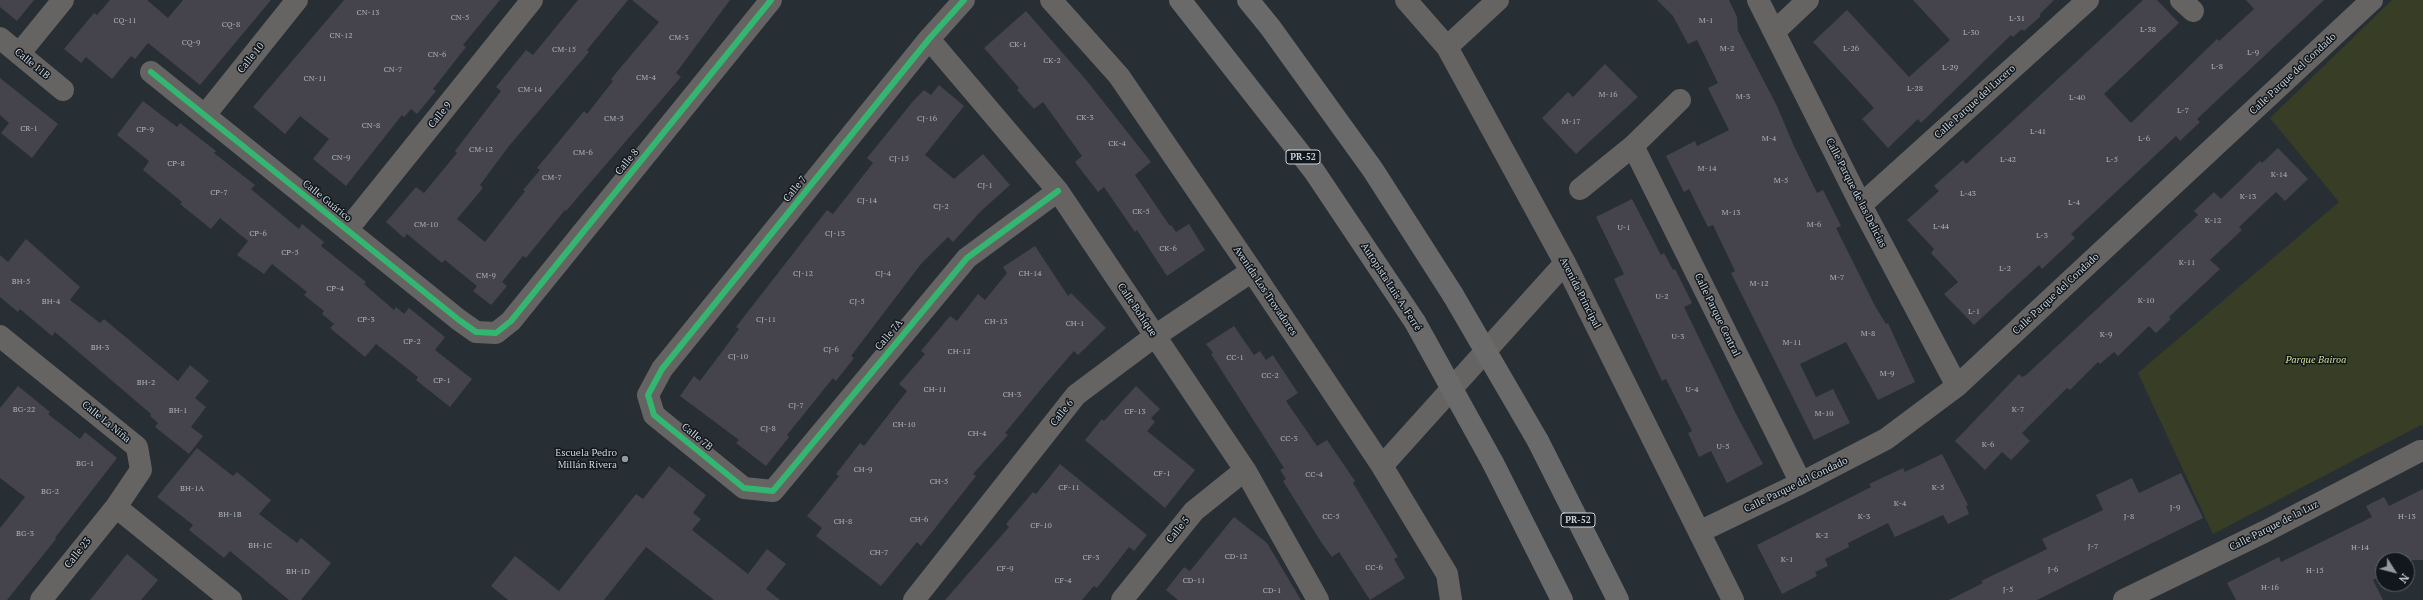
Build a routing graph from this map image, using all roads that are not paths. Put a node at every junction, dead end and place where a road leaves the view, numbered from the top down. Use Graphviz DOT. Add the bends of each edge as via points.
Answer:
graph roads {
  1 [pos="63,0"];
  2 [pos="297,0"];
  3 [pos="532,0"];
  4 [pos="771,0"];
  5 [pos="964,0"];
  6 [pos="1050,0"];
  7 [pos="1180,0"];
  8 [pos="1248,0"];
  9 [pos="1406,0"];
  10 [pos="1498,0"];
  11 [pos="1758,0"];
  12 [pos="1808,0"];
  13 [pos="2088,0"];
  14 [pos="2372,0"];
  15 [pos="1774,32"];
  16 [pos="0,38"];
  17 [pos="929,39"];
  18 [pos="1446,47"];
  19 [pos="19,54"];
  20 [pos="151,72"];
  21 [pos="63,90"];
  22 [pos="1680,100"];
  23 [pos="205,115"];
  24 [pos="1633,146"];
  25 [pos="1580,189"];
  26 [pos="1058,191"];
  27 [pos="1861,205"];
  28 [pos="347,230"];
  29 [pos="1565,263"];
  30 [pos="1252,271"];
  31 [pos="496,333"];
  32 [pos="1155,336"];
  33 [pos="2,342"];
  34 [pos="1957,386"];
  35 [pos="648,395"];
  36 [pos="2423,451"];
  37 [pos="1382,466"];
  38 [pos="1244,470"];
  39 [pos="1801,484"];
  40 [pos="744,488"];
  41 [pos="116,507"];
  42 [pos="1699,532"];
  43 [pos="41,600"];
  44 [pos="231,600"];
  45 [pos="914,600"];
  46 [pos="1122,600"];
  47 [pos="1318,600"];
  48 [pos="1451,600"];
  49 [pos="1562,600"];
  50 [pos="1618,600"];
  51 [pos="1733,600"];
  52 [pos="2124,600"];
  1 -- 19 [label="street"];
  2 -- 23 [label="street, Calle 10"];
  3 -- 28 [label="street, Calle 9"];
  4 -- 31 [label="street, Calle 8" via="511,321"];
  5 -- 17 [label="street, Calle 7"];
  6 -- 30 [label="street, Avenida Los Trovadores" via="1119,76"];
  7 -- 49 [label="highway, Autopista Luis A. Ferré / PR-52, bridge" via="1314,171 1415,322 1494,463"];
  8 -- 50 [label="highway, PR-52, bridge" via="1373,170 1453,294 1538,441"];
  9 -- 18 [label="street, Avenida Principal"];
  10 -- 18 [label="street"];
  11 -- 15 [label="street, Calle Parque de las Delicias"];
  12 -- 15 [label="street"];
  13 -- 27 [label="street, Calle Parque del Lucero"];
  14 -- 34 [label="street, Calle Parque del Condado"];
  15 -- 27 [label="street, Calle Parque de las Delicias"];
  16 -- 19 [label="street, Calle 11B"];
  17 -- 26 [label="street, Calle Bohíque"];
  17 -- 35 [label="street, Calle 7" via="662,368"];
  18 -- 29 [label="street, Avenida Principal"];
  19 -- 21 [label="street, Calle 11B"];
  20 -- 23 [label="street, Calle Guárico"];
  22 -- 24 [label="street"];
  23 -- 28 [label="street, Calle Guárico"];
  24 -- 25 [label="street"];
  24 -- 39 [label="street, Calle Parque Central"];
  26 -- 32 [label="street, Calle Bohíque"];
  26 -- 40 [label="street, Calle 7A" via="967,258 773,491"];
  27 -- 34 [label="street, Calle Parque de las Delicias"];
  28 -- 31 [label="street, Calle Guárico" via="476,332"];
  29 -- 37 [label="street"];
  29 -- 42 [label="street, Avenida Principal"];
  30 -- 32 [label="street, Calle 6"];
  30 -- 37 [label="street, Avenida Los Trovadores"];
  32 -- 38 [label="street, Calle Bohíque"];
  32 -- 45 [label="street, Calle 6" via="1076,395"];
  33 -- 41 [label="street, Calle La Niña" via="137,447 141,470"];
  34 -- 39 [label="street, Calle Parque del Condado" via="1886,439"];
  35 -- 40 [label="street, Calle 7B" via="654,415"];
  36 -- 52 [label="street, Calle Parque de la Luz"];
  37 -- 48 [label="street, Avenida Los Trovadores" via="1447,574"];
  38 -- 46 [label="street, Calle 5" via="1194,511"];
  38 -- 47 [label="street, Calle Bohíque"];
  39 -- 42 [label="street, Calle Parque del Condado"];
  41 -- 43 [label="street, Calle 23"];
  41 -- 44 [label="street"];
  42 -- 51 [label="street, Avenida Principal"];
}
